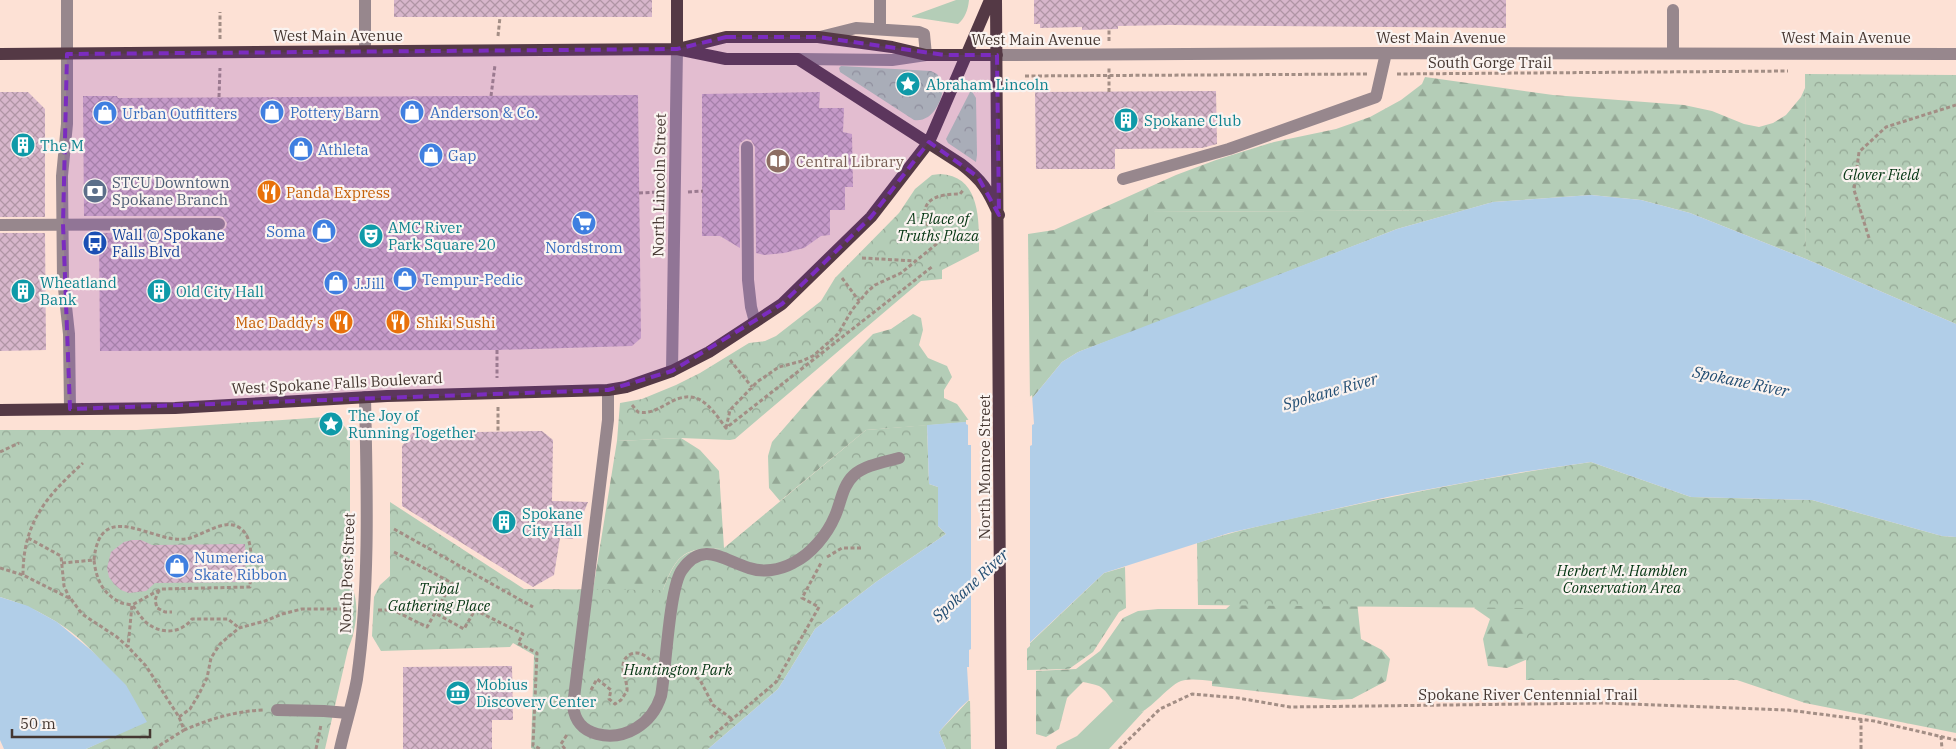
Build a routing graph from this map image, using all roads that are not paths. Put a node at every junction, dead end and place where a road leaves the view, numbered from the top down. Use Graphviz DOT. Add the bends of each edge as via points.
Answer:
graph roads {
  1 [pos="67,0"];
  2 [pos="365,0"];
  3 [pos="677,0"];
  4 [pos="880,0"];
  5 [pos="990,0"];
  6 [pos="996,0"];
  7 [pos="1673,10"];
  8 [pos="880,28"];
  9 [pos="818,37"];
  10 [pos="677,49"];
  11 [pos="365,51"];
  12 [pos="1386,53"];
  13 [pos="1673,53"];
  14 [pos="0,54"];
  15 [pos="67,54"];
  16 [pos="1956,54"];
  17 [pos="926,55"];
  18 [pos="997,55"];
  19 [pos="967,56"];
  20 [pos="798,59"];
  21 [pos="929,142"];
  22 [pos="747,147"];
  23 [pos="1123,178"];
  24 [pos="999,215"];
  25 [pos="63,224"];
  26 [pos="219,224"];
  27 [pos="0,225"];
  28 [pos="755,322"];
  29 [pos="672,371"];
  30 [pos="608,390"];
  31 [pos="365,397"];
  32 [pos="70,409"];
  33 [pos="0,410"];
  34 [pos="899,458"];
  35 [pos="277,710"];
  36 [pos="348,713"];
  37 [pos="340,749"];
  38 [pos="1001,749"];
  1 -- 15 [label="street"];
  2 -- 11 [label="street"];
  3 -- 10 [label="main road, North Lincoln Street"];
  4 -- 8 [label="street"];
  5 -- 19 [label="main road, West Spokane Falls Boulevard"];
  6 -- 18 [label="main road, North Monroe Street"];
  7 -- 13 [label="street"];
  8 -- 9 [label="street" via="856,28"];
  8 -- 17 [label="street" via="924,34"];
  9 -- 10 [label="main road, West Main Avenue" via="726,37"];
  9 -- 17 [label="main road, West Main Avenue" via="892,46"];
  10 -- 11 [label="main road, West Main Avenue"];
  10 -- 20 [label="main road, West Main Avenue" via="726,59"];
  10 -- 29 [label="street, North Lincoln Street"];
  11 -- 15 [label="main road, West Main Avenue"];
  12 -- 13 [label="street, West Main Avenue"];
  12 -- 18 [label="street, West Main Avenue"];
  12 -- 23 [label="street" via="1376,97 1229,149"];
  13 -- 16 [label="street, West Main Avenue"];
  14 -- 15 [label="main road, West Main Avenue"];
  15 -- 25 [label="street"];
  17 -- 19 [label="main road, West Main Avenue"];
  17 -- 20 [label="street, West Main Avenue" via="892,60"];
  18 -- 19 [label="main road, West Main Avenue"];
  18 -- 24 [label="main road, North Monroe Street"];
  19 -- 21 [label="main road, West Spokane Falls Boulevard"];
  20 -- 21 [label="main road, North Monroe Street"];
  21 -- 24 [label="main road, North Monroe Street" via="978,177"];
  21 -- 28 [label="main road, West Spokane Falls Boulevard" via="871,217 782,304"];
  22 -- 28 [label="street" via="748,280"];
  24 -- 38 [label="main road, North Monroe Street"];
  25 -- 26 [label="street"];
  25 -- 27 [label="street"];
  25 -- 32 [label="street"];
  28 -- 29 [label="main road, West Spokane Falls Boulevard"];
  29 -- 30 [label="main road, West Spokane Falls Boulevard"];
  30 -- 31 [label="main road, West Spokane Falls Boulevard"];
  30 -- 34 [label="street" via="608,420 573,706 576,720 593,733 627,734 645,723 656,710 661,696 678,577 690,560 712,554 762,571 792,564 821,539 835,518 844,489 852,476"];
  31 -- 32 [label="main road, West Spokane Falls Boulevard" via="174,408"];
  31 -- 36 [label="street, North Post Street" via="363,610 356,680"];
  32 -- 33 [label="main road, West Spokane Falls Boulevard"];
  35 -- 36 [label="street"];
  36 -- 37 [label="street, North Post Street"];
}
